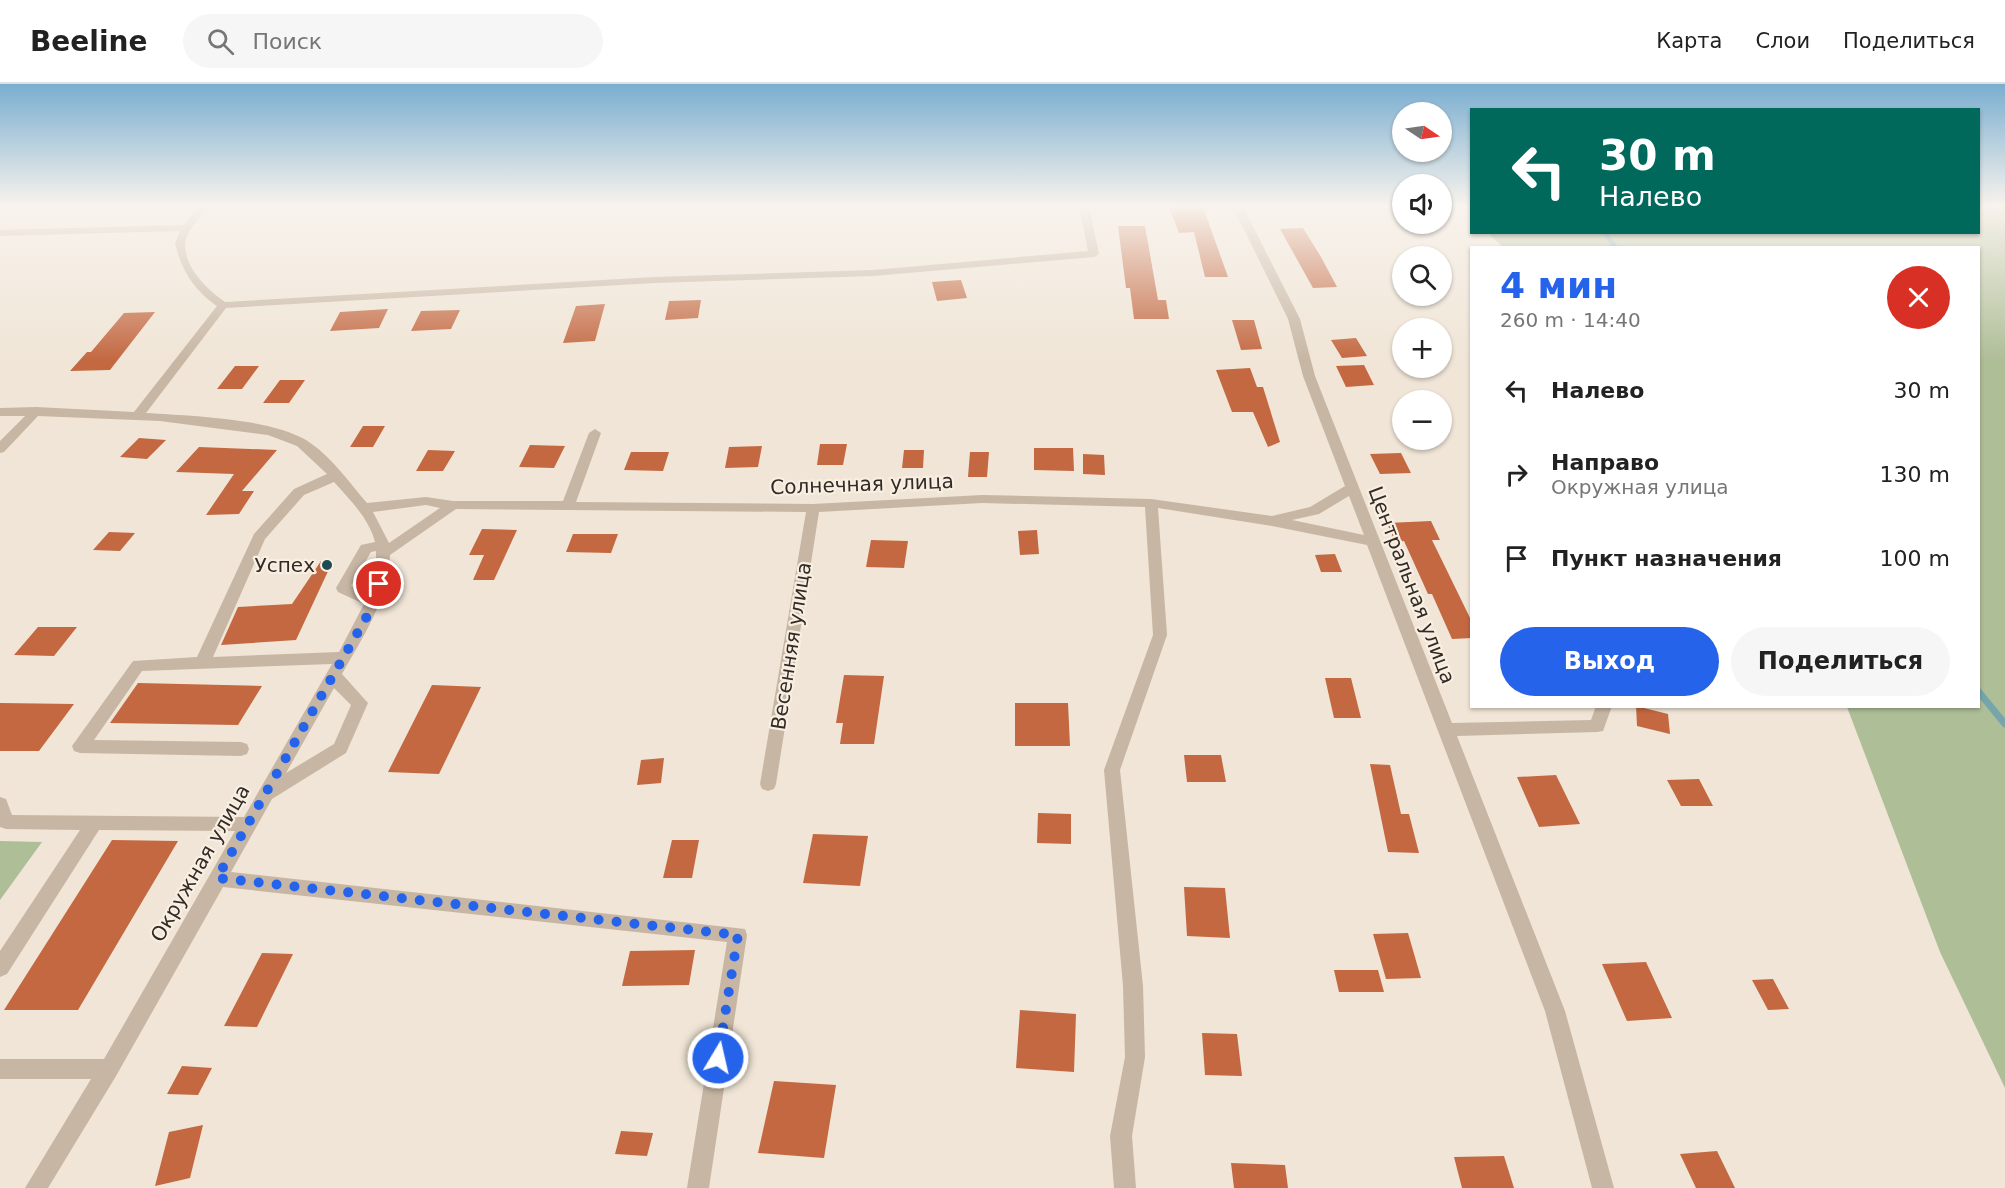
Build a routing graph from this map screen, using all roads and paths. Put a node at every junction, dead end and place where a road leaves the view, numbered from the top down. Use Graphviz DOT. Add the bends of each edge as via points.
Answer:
graph roads {
  1 [pos="185,259"];
  2 [pos="1041,259"];
  3 [pos="1264,259"];
  4 [pos="223,305"];
  5 [pos="36,411"];
  6 [pos="0,412"];
  7 [pos="139,414"];
  8 [pos="595,433"];
  9 [pos="0,449"];
  10 [pos="335,476"];
  11 [pos="1352,488"];
  12 [pos="1151,503"];
  13 [pos="453,505"];
  14 [pos="568,506"];
  15 [pos="365,508"];
  16 [pos="813,508"];
  17 [pos="1272,521"];
  18 [pos="1372,541"];
  19 [pos="384,549"];
  20 [pos="372,602"];
  21 [pos="202,663"];
  22 [pos="338,667"];
  23 [pos="1603,708"];
  24 [pos="1446,730"];
  25 [pos="241,749"];
  26 [pos="768,784"];
  27 [pos="266,795"];
  28 [pos="0,804"];
  29 [pos="95,822"];
  30 [pos="248,824"];
  31 [pos="217,878"];
  32 [pos="4,957"];
  33 [pos="0,1069"];
  34 [pos="109,1069"];
  35 [pos="36,1188"];
  36 [pos="698,1188"];
  37 [pos="1125,1188"];
  38 [pos="1604,1188"];
  1 -- 4 [label="street" via="191,278 201,291"];
  2 -- 4 [label="street" via="873,273 632,281"];
  3 -- 11 [label="street, Центральная улица" via="1294,319 1309,376"];
  4 -- 7 [label="street"];
  5 -- 6 [label="street"];
  5 -- 7 [label="street"];
  5 -- 9 [label="street"];
  7 -- 10 [label="street" via="285,435 303,444"];
  8 -- 14 [label="street"];
  10 -- 15 [label="street"];
  10 -- 21 [label="street" via="299,492 259,537"];
  11 -- 17 [label="street" via="1314,511"];
  11 -- 18 [label="street, Центральная улица"];
  12 -- 16 [label="street, Солнечная улица" via="982,499"];
  12 -- 17 [label="street, Солнечная улица"];
  12 -- 37 [label="street" via="1160,635 1112,770 1133,986 1135,1057 1121,1136"];
  13 -- 14 [label="street, Солнечная улица"];
  13 -- 15 [label="street, Солнечная улица" via="426,501"];
  13 -- 19 [label="street"];
  14 -- 16 [label="street, Солнечная улица"];
  15 -- 19 [label="street" via="380,530"];
  16 -- 26 [label="street, Весенняя улица"];
  17 -- 18 [label="street, Солнечная улица"];
  18 -- 24 [label="street, Центральная улица"];
  19 -- 20 [label="street, Окружная улица"];
  19 -- 20 [label="street" via="366,548 343,588"];
  20 -- 22 [label="street, Окружная улица"];
  21 -- 22 [label="street"];
  21 -- 25 [label="street" via="138,665 80,746"];
  22 -- 27 [label="street, Окружная улица"];
  22 -- 27 [label="street" via="341,686 360,703 340,748"];
  23 -- 24 [label="street" via="1597,726"];
  24 -- 38 [label="street, Центральная улица" via="1555,1011"];
  27 -- 30 [label="street, Окружная улица"];
  28 -- 29 [label="street" via="6,822"];
  29 -- 30 [label="street"];
  29 -- 32 [label="street"];
  30 -- 31 [label="street, Окружная улица"];
  31 -- 34 [label="street, Окружная улица"];
  31 -- 36 [label="street" via="738,935"];
  33 -- 34 [label="street"];
  34 -- 35 [label="street, Окружная улица"];
}
